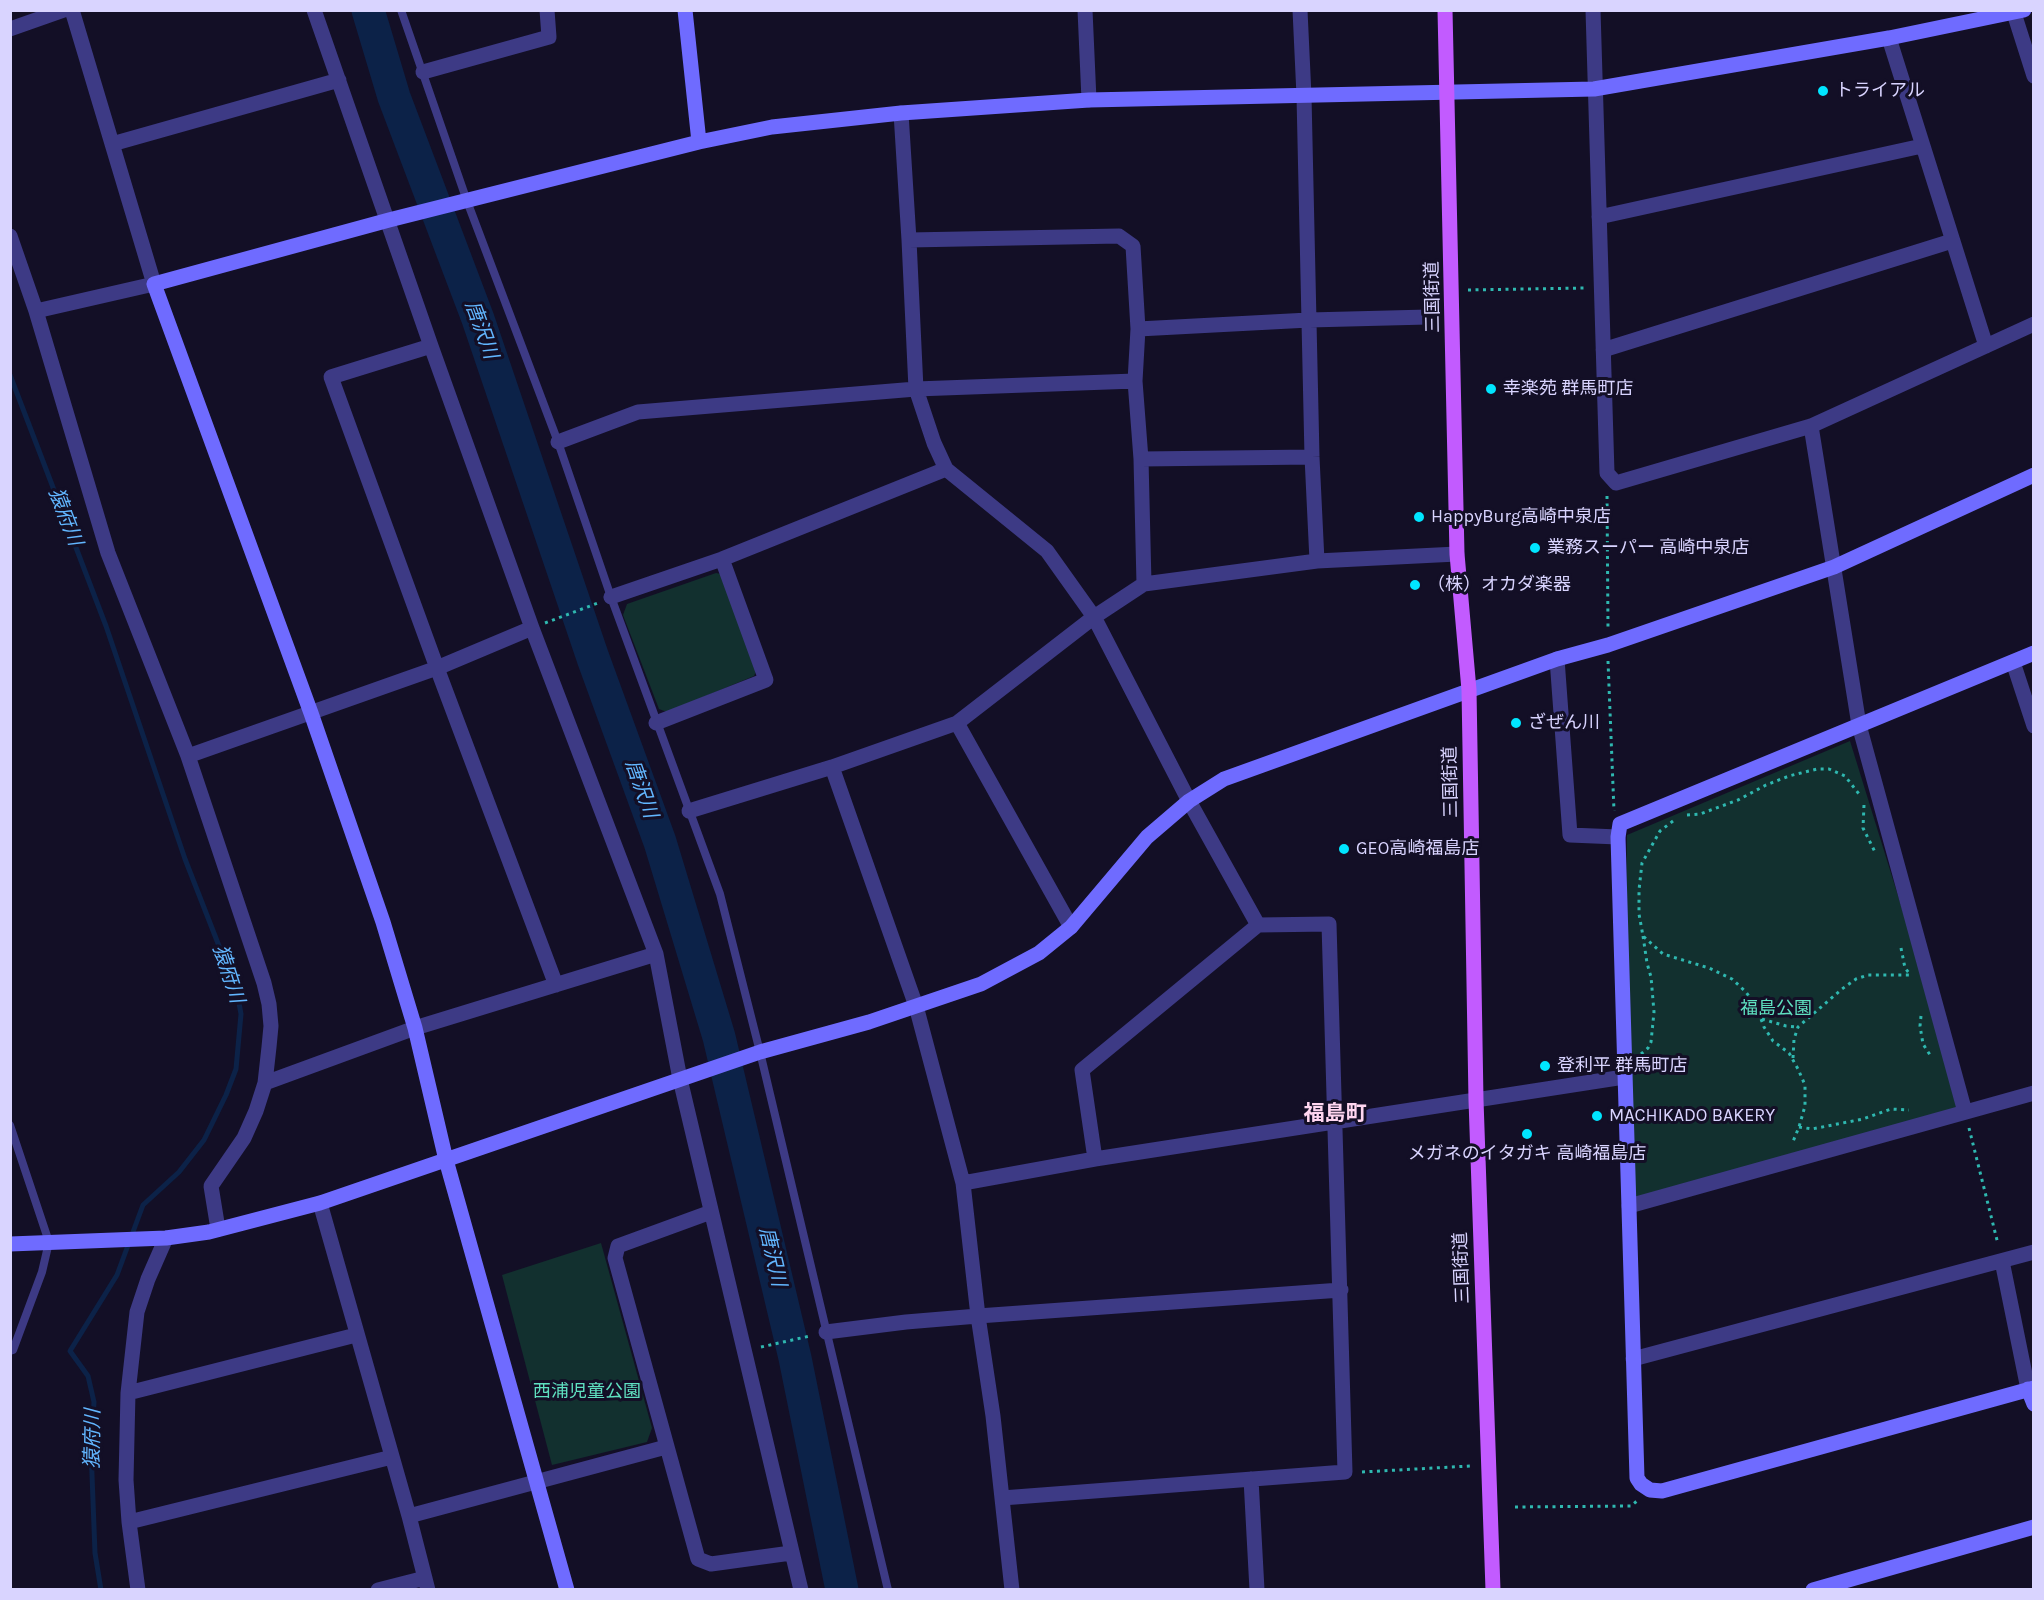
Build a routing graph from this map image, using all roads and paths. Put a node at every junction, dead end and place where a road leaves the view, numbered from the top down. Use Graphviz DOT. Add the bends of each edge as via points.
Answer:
graph roads {
  1 [pos="64,10"];
  2 [pos="72,10"];
  3 [pos="314,10"];
  4 [pos="401,10"];
  5 [pos="548,10"];
  6 [pos="685,10"];
  7 [pos="1084,10"];
  8 [pos="1300,10"];
  9 [pos="1445,10"];
  10 [pos="1593,10"];
  11 [pos="2017,12"];
  12 [pos="10,28"];
  13 [pos="1889,38"];
  14 [pos="423,72"];
  15 [pos="2034,76"];
  16 [pos="339,80"];
  17 [pos="1594,89"];
  18 [pos="1448,92"];
  19 [pos="1304,96"];
  20 [pos="1089,100"];
  21 [pos="901,113"];
  22 [pos="699,142"];
  23 [pos="112,144"];
  24 [pos="1922,146"];
  25 [pos="467,201"];
  26 [pos="1599,217"];
  27 [pos="389,220"];
  28 [pos="10,236"];
  29 [pos="909,240"];
  30 [pos="1952,241"];
  31 [pos="154,284"];
  32 [pos="1601,288"];
  33 [pos="1452,290"];
  34 [pos="36,310"];
  35 [pos="1428,317"];
  36 [pos="1309,320"];
  37 [pos="2034,324"];
  38 [pos="1138,329"];
  39 [pos="431,346"];
  40 [pos="1986,346"];
  41 [pos="1603,350"];
  42 [pos="1135,381"];
  43 [pos="916,388"];
  44 [pos="1811,426"];
  45 [pos="558,442"];
  46 [pos="1312,457"];
  47 [pos="1141,459"];
  48 [pos="946,469"];
  49 [pos="1607,474"];
  50 [pos="2034,475"];
  51 [pos="1457,554"];
  52 [pos="722,559"];
  53 [pos="1317,561"];
  54 [pos="1834,567"];
  55 [pos="1144,584"];
  56 [pos="605,600"];
  57 [pos="1094,617"];
  58 [pos="549,622"];
  59 [pos="532,628"];
  60 [pos="1608,645"];
  61 [pos="2034,653"];
  62 [pos="1557,659"];
  63 [pos="2013,662"];
  64 [pos="437,668"];
  65 [pos="1469,690"];
  66 [pos="311,713"];
  67 [pos="656,723"];
  68 [pos="957,723"];
  69 [pos="1859,725"];
  70 [pos="2034,726"];
  71 [pos="188,756"];
  72 [pos="832,767"];
  73 [pos="1189,801"];
  74 [pos="689,811"];
  75 [pos="1619,831"];
  76 [pos="1878,860"];
  77 [pos="1258,925"];
  78 [pos="1071,927"];
  79 [pos="1643,936"];
  80 [pos="1900,944"];
  81 [pos="656,954"];
  82 [pos="1916,974"];
  83 [pos="1910,975"];
  84 [pos="1915,983"];
  85 [pos="556,985"];
  86 [pos="916,1006"];
  87 [pos="1921,1016"];
  88 [pos="1761,1019"];
  89 [pos="1798,1027"];
  90 [pos="415,1028"];
  91 [pos="758,1053"];
  92 [pos="1624,1055"];
  93 [pos="1793,1060"];
  94 [pos="1936,1064"];
  95 [pos="1624,1077"];
  96 [pos="684,1078"];
  97 [pos="265,1083"];
  98 [pos="2034,1093"];
  99 [pos="1476,1100"];
  100 [pos="1912,1110"];
  101 [pos="1965,1112"];
  102 [pos="1335,1123"];
  103 [pos="10,1125"];
  104 [pos="1799,1127"];
  105 [pos="1095,1159"];
  106 [pos="446,1160"];
  107 [pos="1780,1164"];
  108 [pos="963,1184"];
  109 [pos="320,1203"];
  110 [pos="1629,1206"];
  111 [pos="711,1212"];
  112 [pos="218,1229"];
  113 [pos="159,1239"];
  114 [pos="49,1242"];
  115 [pos="10,1244"];
  116 [pos="2034,1252"];
  117 [pos="2002,1261"];
  118 [pos="1341,1290"];
  119 [pos="978,1316"];
  120 [pos="820,1334"];
  121 [pos="356,1335"];
  122 [pos="758,1348"];
  123 [pos="10,1351"];
  124 [pos="1633,1359"];
  125 [pos="2031,1388"];
  126 [pos="128,1393"];
  127 [pos="2034,1404"];
  128 [pos="666,1447"];
  129 [pos="392,1457"];
  130 [pos="1470,1466"];
  131 [pos="1345,1472"];
  132 [pos="1251,1479"];
  133 [pos="537,1480"];
  134 [pos="1650,1490"];
  135 [pos="1002,1498"];
  136 [pos="1515,1507"];
  137 [pos="410,1516"];
  138 [pos="129,1522"];
  139 [pos="2034,1527"];
  140 [pos="791,1552"];
  141 [pos="426,1584"];
  142 [pos="138,1590"];
  143 [pos="378,1590"];
  144 [pos="567,1590"];
  145 [pos="801,1590"];
  146 [pos="888,1590"];
  147 [pos="1012,1590"];
  148 [pos="1257,1590"];
  149 [pos="1493,1590"];
  150 [pos="1813,1590"];
  1 -- 12 [label="street"];
  2 -- 23 [label="street"];
  3 -- 16 [label="street"];
  4 -- 14 [label="lane"];
  5 -- 14 [label="street" via="549,37"];
  6 -- 22 [label="street"];
  7 -- 20 [label="street"];
  8 -- 19 [label="street"];
  9 -- 18 [label="main road, 三国街道"];
  10 -- 17 [label="street"];
  11 -- 13 [label="street"];
  11 -- 15 [label="street"];
  13 -- 17 [label="street"];
  13 -- 24 [label="street"];
  14 -- 25 [label="lane"];
  16 -- 23 [label="street"];
  16 -- 27 [label="street"];
  17 -- 18 [label="street"];
  17 -- 26 [label="street"];
  18 -- 19 [label="street"];
  18 -- 33 [label="main road, 三国街道"];
  19 -- 20 [label="street"];
  19 -- 36 [label="street"];
  20 -- 21 [label="street"];
  21 -- 22 [label="street" via="772,127"];
  21 -- 29 [label="street"];
  22 -- 25 [label="street"];
  23 -- 31 [label="street"];
  24 -- 26 [label="street"];
  24 -- 30 [label="street"];
  25 -- 27 [label="street"];
  25 -- 45 [label="lane"];
  26 -- 32 [label="street"];
  27 -- 31 [label="street"];
  27 -- 39 [label="street"];
  28 -- 34 [label="street"];
  29 -- 38 [label="street" via="1119,236 1132,246"];
  29 -- 43 [label="street"];
  30 -- 40 [label="street"];
  30 -- 41 [label="street"];
  31 -- 34 [label="street"];
  31 -- 66 [label="street"];
  32 -- 33 [label="path"];
  32 -- 41 [label="street"];
  33 -- 51 [label="main road, 三国街道"];
  34 -- 71 [label="street" via="108,553"];
  35 -- 36 [label="street"];
  36 -- 38 [label="street"];
  36 -- 46 [label="street"];
  37 -- 40 [label="street"];
  38 -- 42 [label="street"];
  39 -- 59 [label="street"];
  39 -- 64 [label="street" via="331,377"];
  40 -- 44 [label="street"];
  41 -- 49 [label="street"];
  42 -- 43 [label="street"];
  42 -- 47 [label="street"];
  43 -- 45 [label="street" via="638,412"];
  43 -- 48 [label="street" via="922,413"];
  44 -- 49 [label="street" via="1616,483"];
  44 -- 54 [label="street"];
  45 -- 56 [label="lane"];
  46 -- 47 [label="street"];
  46 -- 53 [label="street"];
  47 -- 55 [label="street"];
  48 -- 52 [label="street"];
  48 -- 57 [label="street" via="1047,551"];
  49 -- 60 [label="path"];
  50 -- 54 [label="street"];
  51 -- 53 [label="street"];
  51 -- 65 [label="main road, 三国街道"];
  52 -- 56 [label="street"];
  52 -- 67 [label="street" via="766,680"];
  53 -- 55 [label="street"];
  54 -- 60 [label="street"];
  54 -- 69 [label="street"];
  55 -- 57 [label="street"];
  56 -- 58 [label="path"];
  56 -- 67 [label="lane"];
  57 -- 68 [label="street"];
  57 -- 73 [label="street"];
  59 -- 64 [label="street"];
  59 -- 81 [label="street"];
  60 -- 62 [label="street"];
  60 -- 75 [label="path" via="1614,817"];
  61 -- 63 [label="street"];
  62 -- 65 [label="street"];
  62 -- 75 [label="street" via="1570,835"];
  63 -- 69 [label="street"];
  63 -- 70 [label="street"];
  64 -- 66 [label="street"];
  64 -- 85 [label="street"];
  65 -- 73 [label="street" via="1224,779"];
  65 -- 99 [label="main road, 三国街道"];
  66 -- 71 [label="street"];
  66 -- 90 [label="street"];
  67 -- 74 [label="lane"];
  68 -- 72 [label="street"];
  68 -- 78 [label="street"];
  69 -- 75 [label="street"];
  69 -- 101 [label="street"];
  71 -- 97 [label="street" via="264,983 271,1026"];
  72 -- 74 [label="street"];
  72 -- 86 [label="street"];
  73 -- 77 [label="street"];
  73 -- 78 [label="street" via="1147,837"];
  74 -- 91 [label="lane" via="720,894"];
  75 -- 92 [label="street"];
  76 -- 79 [label="path" via="1863,828 1864,805 1845,776 1817,769 1789,776 1738,800 1672,821 1660,831 1642,863 1639,914"];
  77 -- 102 [label="street" via="1329,924"];
  77 -- 105 [label="street" via="1082,1070"];
  78 -- 86 [label="street" via="1039,952 981,984"];
  79 -- 88 [label="path" via="1663,954 1732,979 1746,992"];
  79 -- 92 [label="path" via="1652,977 1652,1042 1642,1054"];
  80 -- 83 [label="path"];
  81 -- 85 [label="street"];
  81 -- 96 [label="street"];
  82 -- 83 [label="path"];
  83 -- 84 [label="path"];
  83 -- 89 [label="path" via="1868,975 1856,979"];
  85 -- 90 [label="street"];
  86 -- 91 [label="street"];
  86 -- 108 [label="street"];
  87 -- 94 [label="path" via="1923,1044"];
  88 -- 89 [label="path"];
  88 -- 93 [label="path" via="1773,1041"];
  89 -- 93 [label="path"];
  90 -- 97 [label="street"];
  90 -- 106 [label="street"];
  91 -- 96 [label="street"];
  91 -- 120 [label="lane"];
  92 -- 95 [label="street"];
  93 -- 104 [label="path" via="1804,1085"];
  95 -- 99 [label="street"];
  95 -- 110 [label="street"];
  96 -- 106 [label="street"];
  96 -- 111 [label="street"];
  97 -- 112 [label="street" via="244,1137 211,1186"];
  98 -- 101 [label="street"];
  99 -- 102 [label="street"];
  99 -- 149 [label="main road, 三国街道"];
  100 -- 104 [label="path" via="1891,1109 1812,1129"];
  101 -- 107 [label="street"];
  101 -- 117 [label="path"];
  102 -- 105 [label="street"];
  102 -- 118 [label="street"];
  103 -- 114 [label="lane"];
  104 -- 107 [label="path"];
  105 -- 108 [label="street"];
  106 -- 109 [label="street"];
  106 -- 133 [label="street"];
  107 -- 110 [label="street"];
  108 -- 119 [label="street"];
  109 -- 112 [label="street"];
  109 -- 121 [label="street"];
  110 -- 124 [label="street"];
  111 -- 128 [label="street" via="618,1246 615,1258"];
  111 -- 140 [label="street"];
  112 -- 113 [label="street"];
  113 -- 114 [label="street"];
  113 -- 126 [label="street" via="137,1312"];
  114 -- 115 [label="street"];
  114 -- 123 [label="lane" via="42,1272"];
  116 -- 117 [label="street"];
  117 -- 124 [label="street"];
  117 -- 125 [label="street"];
  118 -- 119 [label="street"];
  118 -- 131 [label="street"];
  119 -- 120 [label="street"];
  119 -- 135 [label="street"];
  120 -- 122 [label="path"];
  120 -- 146 [label="lane"];
  121 -- 126 [label="street"];
  121 -- 129 [label="street"];
  124 -- 134 [label="street" via="1637,1478"];
  125 -- 127 [label="street"];
  125 -- 134 [label="street" via="1662,1491"];
  126 -- 138 [label="street"];
  128 -- 133 [label="street"];
  128 -- 140 [label="street" via="698,1559 711,1564"];
  129 -- 137 [label="street"];
  129 -- 138 [label="street"];
  130 -- 131 [label="path"];
  131 -- 132 [label="street"];
  132 -- 135 [label="street"];
  132 -- 148 [label="street"];
  133 -- 137 [label="street"];
  133 -- 144 [label="street"];
  134 -- 136 [label="path" via="1631,1506"];
  135 -- 147 [label="street"];
  137 -- 141 [label="street"];
  138 -- 142 [label="street"];
  139 -- 150 [label="street"];
  140 -- 145 [label="street"];
  141 -- 143 [label="street"];
}
